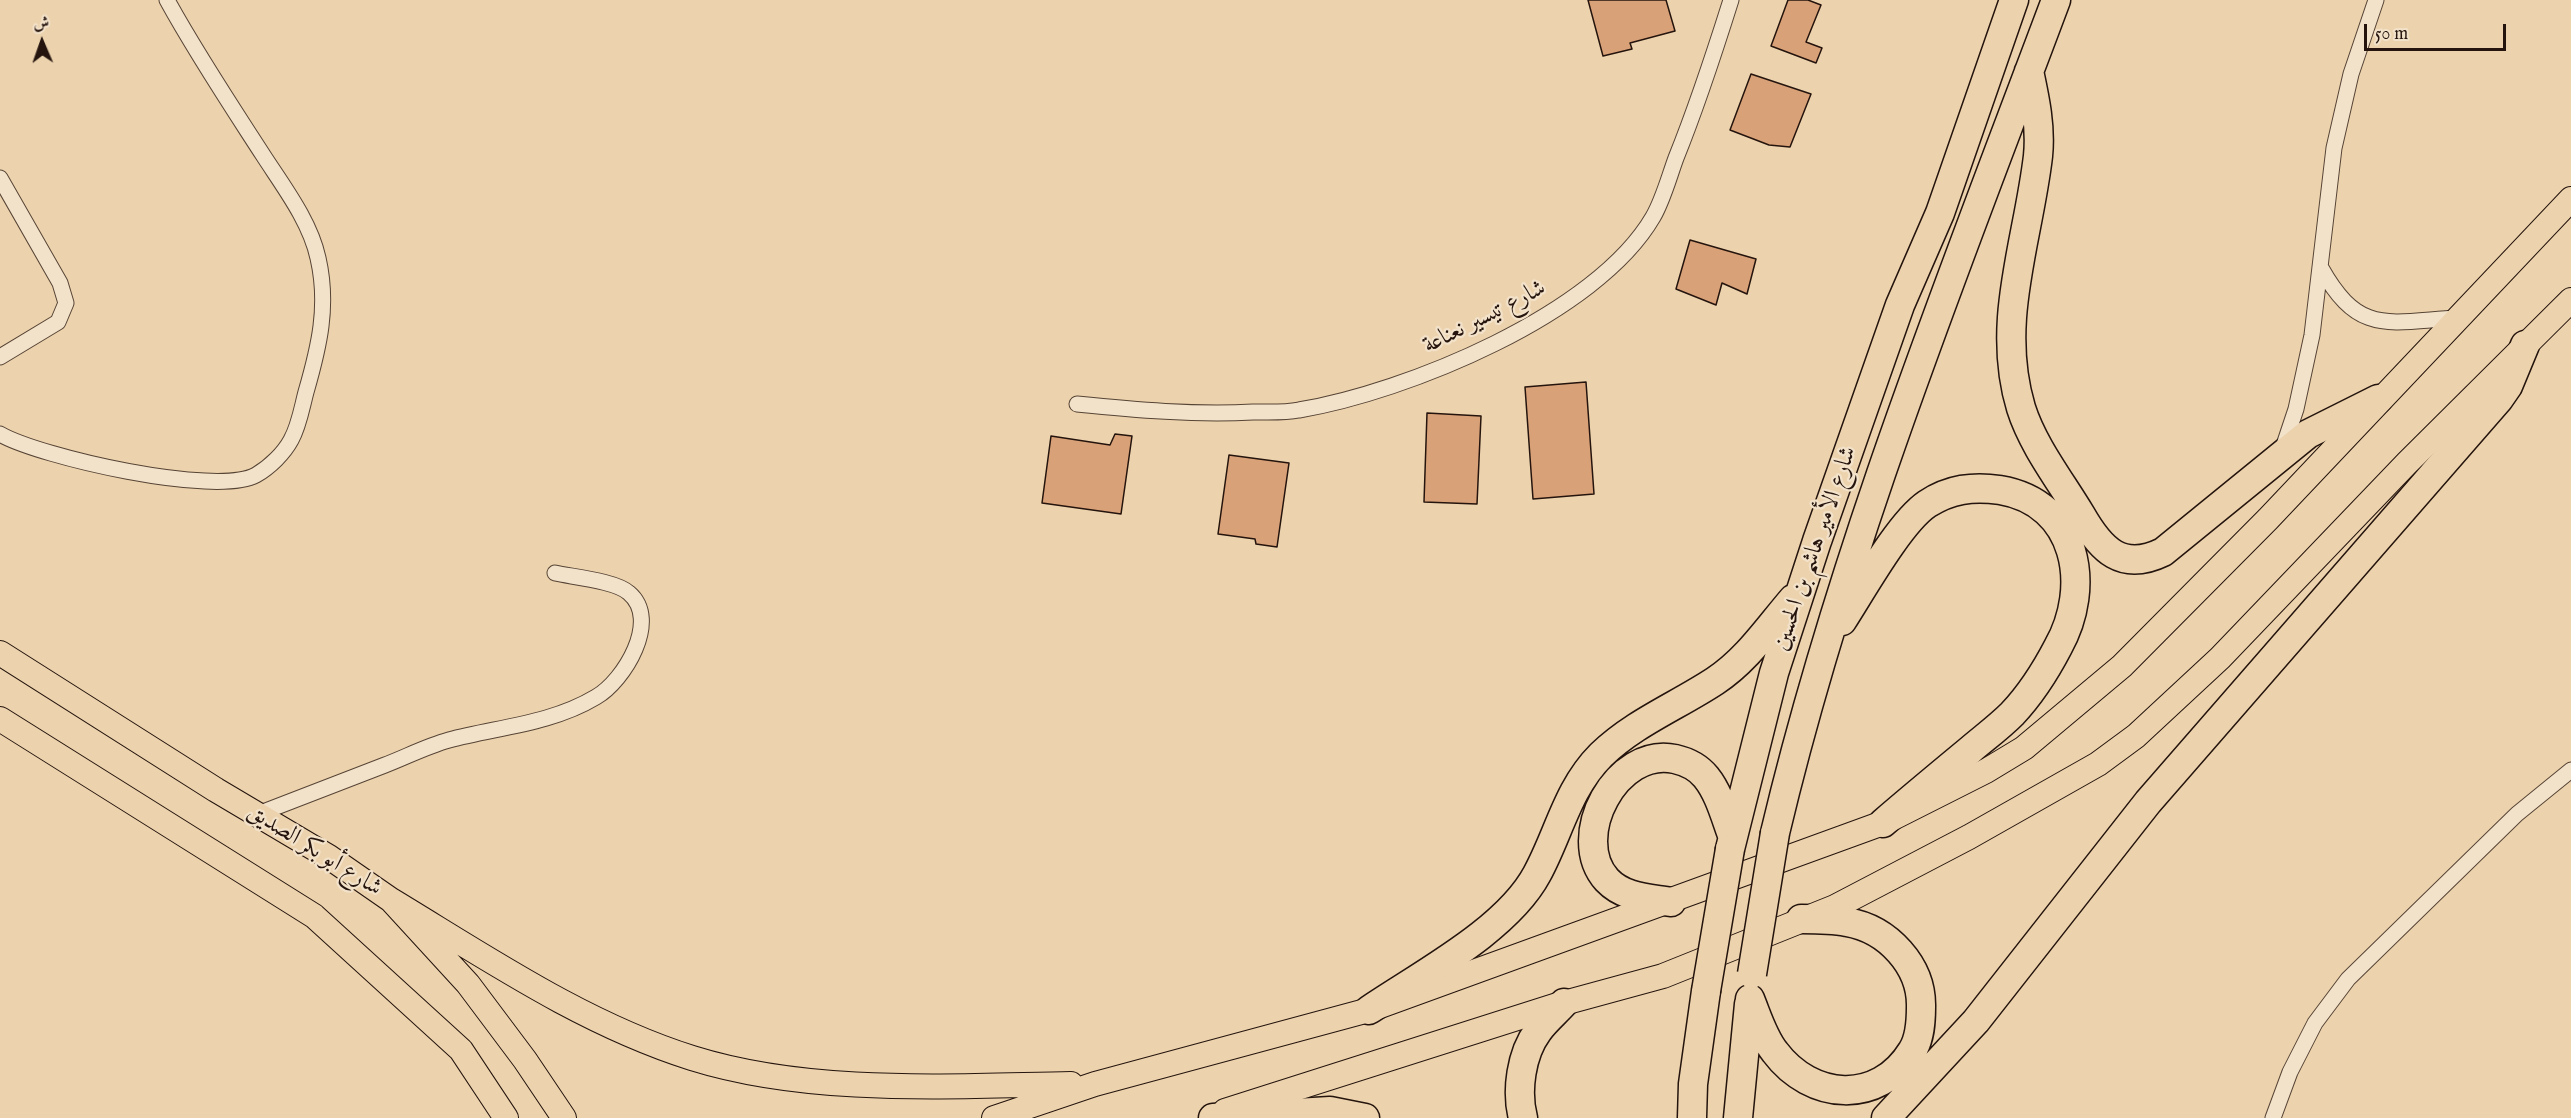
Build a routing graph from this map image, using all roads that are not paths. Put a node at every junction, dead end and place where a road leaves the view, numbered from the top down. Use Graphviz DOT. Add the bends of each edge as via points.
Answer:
graph roads {
  1 [pos="167,0"];
  2 [pos="1731,0"];
  3 [pos="2014,0"];
  4 [pos="2056,0"];
  5 [pos="2376,0"];
  6 [pos="2030,71"];
  7 [pos="0,178"];
  8 [pos="2571,199"];
  9 [pos="2321,268"];
  10 [pos="2571,300"];
  11 [pos="2457,318"];
  12 [pos="2525,345"];
  13 [pos="0,357"];
  14 [pos="2378,399"];
  15 [pos="1077,404"];
  16 [pos="0,434"];
  17 [pos="2282,453"];
  18 [pos="555,573"];
  19 [pos="1802,588"];
  20 [pos="1822,651"];
  21 [pos="0,652"];
  22 [pos="0,719"];
  23 [pos="2571,770"];
  24 [pos="258,814"];
  25 [pos="1883,823"];
  26 [pos="1731,842"];
  27 [pos="392,900"];
  28 [pos="1671,902"];
  29 [pos="1801,919"];
  30 [pos="1751,986"];
  31 [pos="1564,1003"];
  32 [pos="1369,1010"];
  33 [pos="461,1050"];
  34 [pos="1095,1084"];
  35 [pos="1693,1084"];
  36 [pos="489,1118"];
  37 [pos="506,1118"];
  38 [pos="564,1118"];
  39 [pos="994,1118"];
  40 [pos="1202,1118"];
  41 [pos="1213,1118"];
  42 [pos="1365,1118"];
  43 [pos="1523,1118"];
  44 [pos="1678,1118"];
  45 [pos="1692,1118"];
  46 [pos="1738,1118"];
  47 [pos="1886,1118"];
  48 [pos="2273,1118"];
  1 -- 16 [label="street" via="285,190 318,257 324,301 321,340 292,439 268,467 254,476 218,481 113,467 36,448"];
  2 -- 15 [label="street, شارع تيسير نعناعة" via="1704,86 1653,217 1626,252 1559,308 1503,340 1434,371 1298,411 1198,415"];
  3 -- 19 [label="highway, شارع الأمير هاشم بن الحسين" via="1940,213 1900,305"];
  4 -- 6 [label="highway, شارع الأمير هاشم بن الحسين"];
  5 -- 9 [label="street" via="2351,74 2334,148"];
  6 -- 17 [label="highway" via="2038,113 2038,156 2013,286 2012,368 2028,426 2082,518 2116,556 2130,561 2146,560 2179,540"];
  6 -- 20 [label="highway, شارع الأمير هاشم بن الحسين" via="1929,335"];
  7 -- 13 [label="street" via="60,283 66,303 58,322"];
  8 -- 11 [label="main road"];
  9 -- 11 [label="street" via="2338,294 2363,317 2396,322"];
  9 -- 17 [label="street" via="2303,378"];
  10 -- 12 [label="main road"];
  11 -- 14 [label="main road"];
  12 -- 29 [label="main road" via="2220,658 2136,736 2098,764 1969,837 1834,907"];
  12 -- 47 [label="highway" via="2499,399 2148,802 1976,1021"];
  14 -- 17 [label="highway" via="2331,420"];
  14 -- 25 [label="main road" via="2268,519 2122,666 2024,748"];
  18 -- 24 [label="street" via="618,587 637,603 642,623 636,645 626,667 607,690 560,713 447,741"];
  19 -- 26 [label="highway, شارع الأمير هاشم بن الحسين" via="1774,673"];
  19 -- 32 [label="highway" via="1737,664 1689,698 1645,721 1600,756 1569,801 1537,875 1491,928"];
  20 -- 25 [label="highway" via="1907,524 1924,506 1950,492 1983,487 2031,499 2064,531 2075,571 2075,599 2059,646 2011,715"];
  20 -- 30 [label="highway, شارع الأمير هاشم بن الحسين, bridge" via="1775,832"];
  21 -- 24 [label="main road, شارع أبو بكر الصديق"];
  22 -- 33 [label="main road" via="314,916"];
  23 -- 48 [label="street" via="2517,814 2348,979 2315,1023 2290,1072"];
  24 -- 27 [label="main road, شارع أبو بكر الصديق"];
  25 -- 28 [label="main road"];
  26 -- 28 [label="highway" via="1713,787 1691,764 1660,756 1629,768 1601,805 1594,847 1611,883 1629,895"];
  26 -- 35 [label="highway, شارع الأمير هاشم بن الحسين, bridge"];
  27 -- 34 [label="main road" via="539,988 650,1044 694,1059 775,1076 878,1086"];
  27 -- 38 [label="main road, شارع أبو بكر الصديق" via="468,984"];
  28 -- 32 [label="main road"];
  29 -- 30 [label="highway" via="1849,922 1871,930 1906,958 1916,975 1921,996 1920,1028 1913,1050 1883,1081 1857,1089 1824,1089 1793,1072 1775,1052"];
  29 -- 31 [label="main road" via="1663,976"];
  30 -- 46 [label="highway, شارع الأمير هاشم بن الحسين"];
  31 -- 40 [label="main road"];
  31 -- 43 [label="highway" via="1537,1032 1527,1051 1520,1086"];
  32 -- 34 [label="main road"];
  33 -- 36 [label="main road"];
  33 -- 37 [label="main road"];
  34 -- 39 [label="main road"];
  35 -- 44 [label="highway"];
  35 -- 45 [label="highway, شارع الأمير هاشم بن الحسين"];
  41 -- 42 [label="highway" via="1330,1111"];
}
